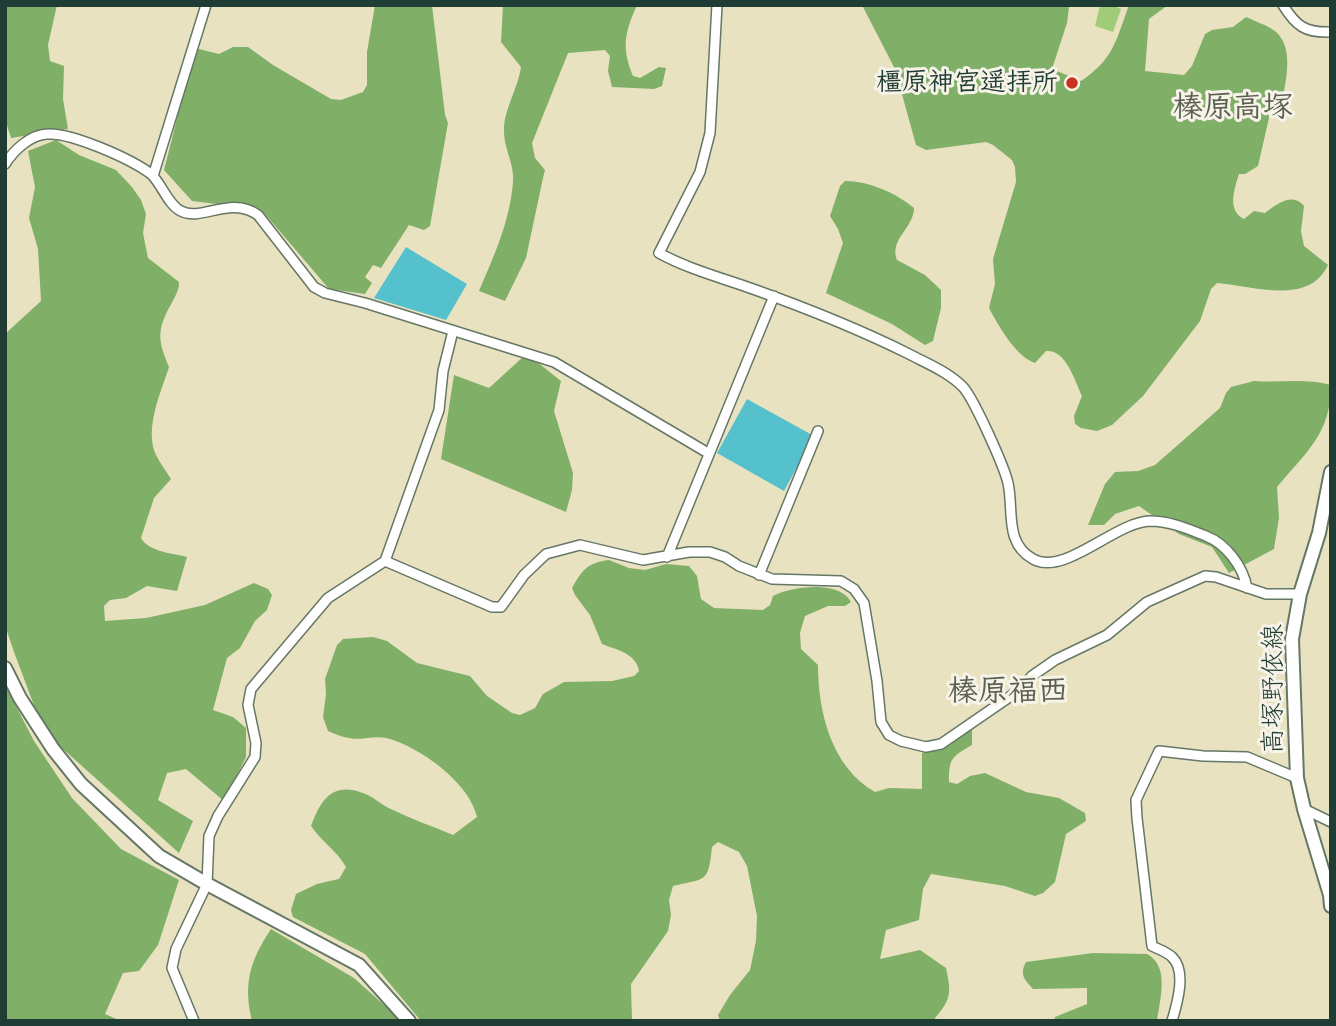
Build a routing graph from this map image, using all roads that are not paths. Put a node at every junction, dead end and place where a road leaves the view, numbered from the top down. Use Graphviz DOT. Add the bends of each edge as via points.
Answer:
graph roads {
  1 [pos="206,5"];
  2 [pos="717,5"];
  3 [pos="1283,5"];
  4 [pos="1331,32"];
  5 [pos="5,164"];
  6 [pos="153,176"];
  7 [pos="774,296"];
  8 [pos="453,331"];
  9 [pos="818,431"];
  10 [pos="708,453"];
  11 [pos="1331,472"];
  12 [pos="667,557"];
  13 [pos="385,561"];
  14 [pos="759,575"];
  15 [pos="1247,587"];
  16 [pos="1300,594"];
  17 [pos="5,668"];
  18 [pos="1297,778"];
  19 [pos="1304,809"];
  20 [pos="1331,822"];
  21 [pos="207,884"];
  22 [pos="1331,906"];
  23 [pos="194,1021"];
  24 [pos="409,1021"];
  25 [pos="1172,1021"];
  1 -- 6 [label="street"];
  2 -- 7 [label="street" via="710,133 700,172 659,253"];
  3 -- 4 [label="street" via="1304,28"];
  5 -- 6 [label="street" via="24,143 45,134 62,135 128,159"];
  6 -- 8 [label="street" via="180,211 248,208 314,288"];
  7 -- 10 [label="street"];
  7 -- 15 [label="street" via="889,344 948,374 965,389 1008,482 1013,537 1025,554 1054,563 1134,524 1150,521 1180,526 1217,541"];
  8 -- 10 [label="street" via="554,362"];
  8 -- 13 [label="street" via="439,410"];
  9 -- 14 [label="street"];
  10 -- 12 [label="street"];
  11 -- 16 [label="street, 高塚野依線"];
  12 -- 13 [label="street" via="643,560 580,545 546,554 501,607"];
  12 -- 14 [label="street" via="710,552"];
  13 -- 21 [label="street" via="328,598 251,689 248,705 255,757 209,836"];
  14 -- 15 [label="street" via="841,581 854,589 864,603 881,722 889,735 926,747 941,744 1055,660 1107,635 1147,602 1170,590 1205,576"];
  15 -- 16 [label="street" via="1266,594"];
  16 -- 18 [label="street, 高塚野依線" via="1292,639"];
  17 -- 21 [label="street" via="52,749 81,783 159,856"];
  18 -- 19 [label="street, 高塚野依線"];
  18 -- 25 [label="street" via="1247,757 1159,751 1136,800 1152,946 1173,957 1179,971"];
  19 -- 20 [label="street"];
  19 -- 22 [label="street, 高塚野依線"];
  21 -- 23 [label="street" via="176,949 172,968"];
  21 -- 24 [label="street" via="359,965"];
}
